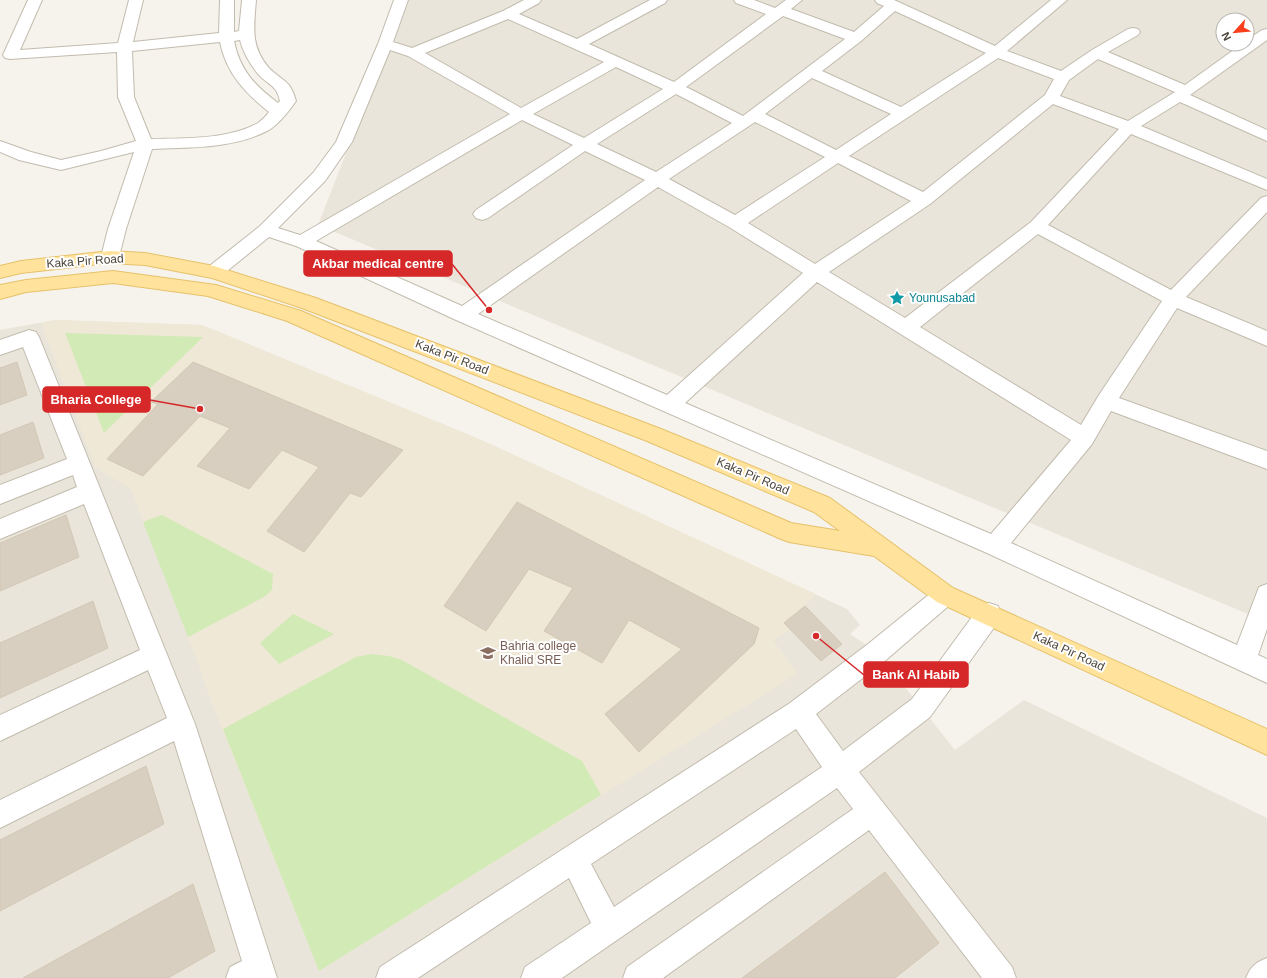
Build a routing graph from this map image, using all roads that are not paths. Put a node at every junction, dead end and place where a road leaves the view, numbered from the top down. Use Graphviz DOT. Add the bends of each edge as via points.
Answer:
graph roads {
  1 [pos="35,0"];
  2 [pos="136,0"];
  3 [pos="227,0"];
  4 [pos="249,0"];
  5 [pos="401,0"];
  6 [pos="534,0"];
  7 [pos="660,0"];
  8 [pos="741,0"];
  9 [pos="795,0"];
  10 [pos="1060,0"];
  11 [pos="888,2"];
  12 [pos="780,13"];
  13 [pos="508,14"];
  14 [pos="1133,32"];
  15 [pos="246,35"];
  16 [pos="1266,35"];
  17 [pos="226,38"];
  18 [pos="856,38"];
  19 [pos="385,44"];
  20 [pos="577,44"];
  21 [pos="124,47"];
  22 [pos="997,52"];
  23 [pos="413,53"];
  24 [pos="1097,53"];
  25 [pos="616,62"];
  26 [pos="811,72"];
  27 [pos="1063,77"];
  28 [pos="675,88"];
  29 [pos="1183,93"];
  30 [pos="1051,98"];
  31 [pos="279,112"];
  32 [pos="521,114"];
  33 [pos="903,114"];
  34 [pos="749,119"];
  35 [pos="1129,127"];
  36 [pos="1267,136"];
  37 [pos="145,144"];
  38 [pos="585,144"];
  39 [pos="0,146"];
  40 [pos="837,156"];
  41 [pos="657,179"];
  42 [pos="1267,185"];
  43 [pos="924,200"];
  44 [pos="1267,202"];
  45 [pos="482,214"];
  46 [pos="735,223"];
  47 [pos="1037,226"];
  48 [pos="266,230"];
  49 [pos="302,242"];
  50 [pos="110,257"];
  51 [pos="0,272"];
  52 [pos="214,272"];
  53 [pos="816,273"];
  54 [pos="0,292"];
  55 [pos="1173,299"];
  56 [pos="464,315"];
  57 [pos="906,328"];
  58 [pos="1267,339"];
  59 [pos="0,348"];
  60 [pos="1106,401"];
  61 [pos="669,405"];
  62 [pos="595,412"];
  63 [pos="574,438"];
  64 [pos="1085,438"];
  65 [pos="1267,460"];
  66 [pos="80,462"];
  67 [pos="91,491"];
  68 [pos="0,495"];
  69 [pos="0,529"];
  70 [pos="995,546"];
  71 [pos="880,547"];
  72 [pos="1267,594"];
  73 [pos="945,595"];
  74 [pos="989,614"];
  75 [pos="155,654"];
  76 [pos="1244,660"];
  77 [pos="1267,671"];
  78 [pos="798,712"];
  79 [pos="182,724"];
  80 [pos="0,728"];
  81 [pos="1267,742"];
  82 [pos="840,770"];
  83 [pos="873,811"];
  84 [pos="0,814"];
  85 [pos="574,859"];
  86 [pos="609,928"];
  87 [pos="1267,972"];
  88 [pos="254,975"];
  89 [pos="391,978"];
  90 [pos="536,978"];
  91 [pos="638,978"];
  92 [pos="1001,978"];
  93 [pos="1261,978"];
  1 -- 21 [label="street" via="10,55"];
  2 -- 21 [label="street"];
  3 -- 17 [label="street"];
  4 -- 15 [label="street"];
  5 -- 19 [label="street"];
  6 -- 13 [label="street"];
  7 -- 20 [label="street"];
  8 -- 12 [label="street"];
  9 -- 12 [label="street"];
  10 -- 22 [label="street"];
  11 -- 18 [label="street"];
  11 -- 22 [label="street"];
  12 -- 18 [label="street"];
  12 -- 28 [label="street"];
  13 -- 20 [label="street"];
  13 -- 23 [label="street"];
  14 -- 24 [label="street"];
  15 -- 17 [label="street"];
  15 -- 31 [label="street" via="250,51 264,70 285,89 288,101"];
  16 -- 29 [label="street"];
  17 -- 21 [label="street"];
  17 -- 31 [label="street" via="230,58 243,80"];
  18 -- 26 [label="street"];
  19 -- 23 [label="street"];
  19 -- 48 [label="street" via="344,142 318,177"];
  20 -- 25 [label="street"];
  21 -- 37 [label="street" via="126,97"];
  22 -- 27 [label="street"];
  22 -- 33 [label="street"];
  23 -- 32 [label="street"];
  24 -- 27 [label="street"];
  24 -- 29 [label="street"];
  25 -- 28 [label="street"];
  25 -- 32 [label="street"];
  26 -- 33 [label="street"];
  26 -- 34 [label="street"];
  27 -- 30 [label="street"];
  28 -- 34 [label="street"];
  28 -- 38 [label="street"];
  29 -- 35 [label="street"];
  29 -- 36 [label="street"];
  30 -- 35 [label="street"];
  30 -- 43 [label="street"];
  31 -- 37 [label="street" via="264,126 238,136 204,142"];
  32 -- 38 [label="street"];
  32 -- 49 [label="street"];
  33 -- 40 [label="street"];
  34 -- 40 [label="street"];
  34 -- 41 [label="street"];
  35 -- 42 [label="street"];
  35 -- 47 [label="street"];
  37 -- 39 [label="street" via="61,165 25,156"];
  37 -- 50 [label="street"];
  38 -- 41 [label="street"];
  38 -- 45 [label="street"];
  40 -- 43 [label="street"];
  40 -- 46 [label="street"];
  41 -- 46 [label="street"];
  41 -- 56 [label="street"];
  43 -- 53 [label="street"];
  44 -- 55 [label="street"];
  46 -- 53 [label="street"];
  47 -- 55 [label="street"];
  47 -- 57 [label="street"];
  48 -- 49 [label="street"];
  48 -- 52 [label="street"];
  49 -- 56 [label="street"];
  50 -- 51 [label="main road, Kaka Pir Road" via="21,267"];
  50 -- 52 [label="main road, Kaka Pir Road" via="145,259"];
  52 -- 62 [label="main road, Kaka Pir Road" via="309,303"];
  53 -- 57 [label="street"];
  53 -- 61 [label="street"];
  54 -- 63 [label="main road, Kaka Pir Road" via="26,286 113,277 209,290 294,316"];
  55 -- 58 [label="street"];
  55 -- 60 [label="street"];
  56 -- 61 [label="street"];
  57 -- 64 [label="street"];
  59 -- 66 [label="street" via="29,337"];
  60 -- 64 [label="street"];
  60 -- 65 [label="street"];
  61 -- 70 [label="street"];
  62 -- 63 [label="main road"];
  62 -- 71 [label="main road, Kaka Pir Road" via="822,505"];
  63 -- 71 [label="main road, Kaka Pir Road" via="789,532"];
  64 -- 70 [label="street"];
  66 -- 67 [label="street"];
  66 -- 68 [label="street"];
  67 -- 69 [label="street"];
  67 -- 75 [label="street"];
  70 -- 76 [label="street"];
  71 -- 73 [label="main road, Kaka Pir Road"];
  72 -- 76 [label="street"];
  73 -- 74 [label="main road, Kaka Pir Road"];
  73 -- 78 [label="street" via="877,652"];
  74 -- 81 [label="main road, Kaka Pir Road"];
  74 -- 82 [label="street" via="921,708"];
  75 -- 79 [label="street"];
  75 -- 80 [label="street"];
  76 -- 77 [label="street"];
  78 -- 82 [label="street"];
  78 -- 85 [label="street"];
  79 -- 84 [label="street"];
  79 -- 88 [label="street"];
  82 -- 83 [label="street"];
  82 -- 86 [label="street"];
  83 -- 91 [label="street"];
  83 -- 92 [label="street"];
  85 -- 86 [label="street"];
  85 -- 89 [label="street"];
  86 -- 90 [label="street"];
  87 -- 93 [label="street"];
}
